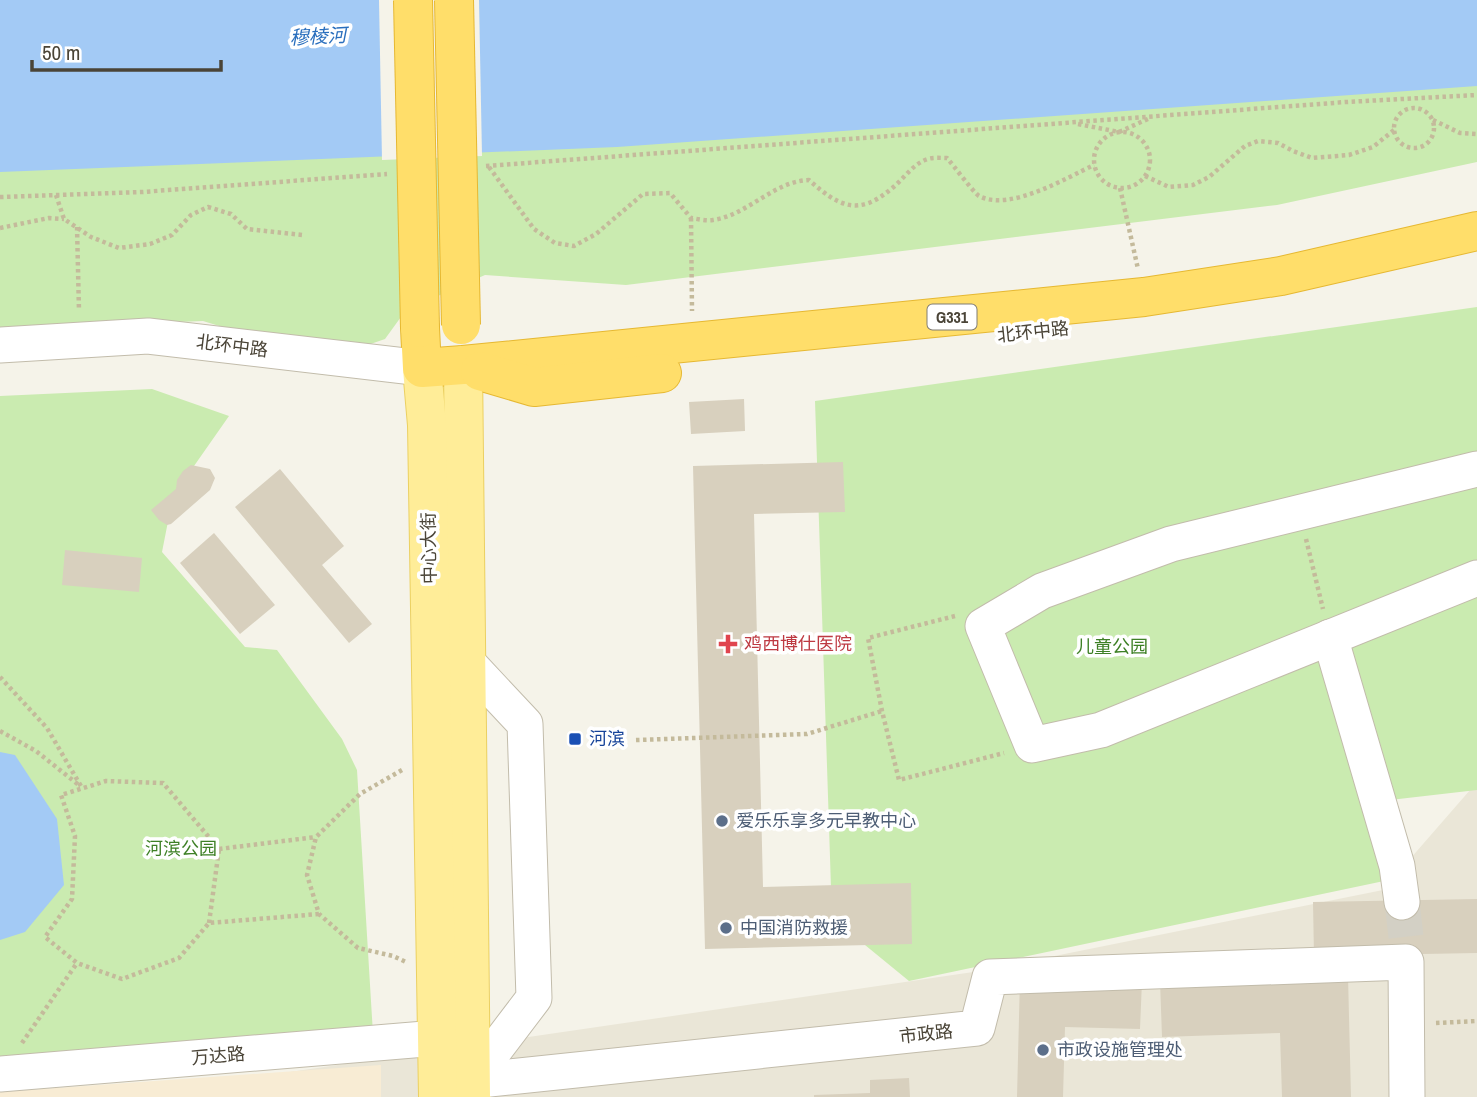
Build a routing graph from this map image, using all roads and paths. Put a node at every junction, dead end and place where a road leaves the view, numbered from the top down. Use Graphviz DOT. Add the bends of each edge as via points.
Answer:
graph roads {
  1 [pos="414,0"];
  2 [pos="454,0"];
  3 [pos="1477,95"];
  4 [pos="1155,116"];
  5 [pos="1432,119"];
  6 [pos="1070,122"];
  7 [pos="1394,130"];
  8 [pos="1119,132"];
  9 [pos="1477,134"];
  10 [pos="1094,165"];
  11 [pos="488,166"];
  12 [pos="474,167"];
  13 [pos="391,173"];
  14 [pos="1145,176"];
  15 [pos="1121,188"];
  16 [pos="56,195"];
  17 [pos="0,197"];
  18 [pos="691,218"];
  19 [pos="64,219"];
  20 [pos="76,227"];
  21 [pos="0,228"];
  22 [pos="1477,231"];
  23 [pos="303,234"];
  24 [pos="1477,256"];
  25 [pos="79,278"];
  26 [pos="1144,297"];
  27 [pos="692,344"];
  28 [pos="0,345"];
  29 [pos="463,365"];
  30 [pos="422,368"];
  31 [pos="1477,469"];
  32 [pos="1300,512"];
  33 [pos="1477,578"];
  34 [pos="985,625"];
  35 [pos="1330,637"];
  36 [pos="467,662"];
  37 [pos="0,677"];
  38 [pos="882,711"];
  39 [pos="0,731"];
  40 [pos="636,740"];
  41 [pos="1032,745"];
  42 [pos="432,753"];
  43 [pos="82,788"];
  44 [pos="316,837"];
  45 [pos="219,849"];
  46 [pos="1402,902"];
  47 [pos="319,914"];
  48 [pos="209,923"];
  49 [pos="77,963"];
  50 [pos="436,975"];
  51 [pos="1477,1021"];
  52 [pos="1407,1024"];
  53 [pos="437,1038"];
  54 [pos="6,1059"];
  55 [pos="454,1091"];
  56 [pos="1407,1097"];
  1 -- 30 [label="highway, 中心大街, bridge"];
  2 -- 29 [label="highway, 中心大街, bridge"];
  3 -- 4 [label="path"];
  4 -- 6 [label="path"];
  4 -- 8 [label="path"];
  5 -- 7 [label="path" via="1422,110 1409,109 1397,117"];
  5 -- 7 [label="path" via="1434,132 1422,147 1404,145"];
  5 -- 9 [label="path" via="1460,133"];
  6 -- 8 [label="path"];
  6 -- 11 [label="path"];
  7 -- 14 [label="path" via="1373,147 1349,155 1312,158 1278,143 1258,141 1194,185 1169,187"];
  8 -- 10 [label="path" via="1097,147"];
  8 -- 14 [label="path" via="1136,136 1148,149"];
  10 -- 15 [label="path" via="1103,181"];
  10 -- 18 [label="path" via="1025,196 997,201 978,195 947,158 926,159 867,204 846,206 809,180 795,180 735,213 711,221"];
  11 -- 12 [label="path"];
  11 -- 18 [label="path" via="534,229 555,243 574,246 596,234 643,194 670,193"];
  13 -- 16 [label="path"];
  14 -- 15 [label="path" via="1139,183"];
  15 -- 26 [label="path"];
  16 -- 17 [label="path"];
  16 -- 19 [label="path"];
  18 -- 27 [label="path"];
  19 -- 20 [label="path"];
  19 -- 21 [label="path"];
  20 -- 23 [label="path" via="119,248 150,244 172,235 191,215 208,207 231,214 247,229"];
  20 -- 25 [label="path"];
  22 -- 26 [label="highway, 北环中路 / G331" via="1281,276"];
  24 -- 29 [label="highway, 北环中路 / G331" via="1307,295 1165,317 548,386 534,387"];
  26 -- 27 [label="highway, 北环中路 / G331"];
  27 -- 29 [label="highway, 北环中路 / G331"];
  28 -- 30 [label="street, 北环中路" via="148,336"];
  29 -- 30 [label="highway, 北环中路 / G331"];
  29 -- 36 [label="main road, 中心大街"];
  30 -- 42 [label="main road, 中心大街" via="427,425"];
  31 -- 32 [label="street"];
  32 -- 34 [label="street" via="1171,544 1042,591"];
  32 -- 35 [label="path"];
  33 -- 35 [label="street"];
  34 -- 38 [label="path" via="968,613 868,638"];
  34 -- 41 [label="street"];
  35 -- 41 [label="street" via="1101,730"];
  35 -- 46 [label="street" via="1397,866"];
  36 -- 55 [label="main road, 中心大街"];
  36 -- 55 [label="street" via="525,724 534,998"];
  37 -- 43 [label="path" via="47,728"];
  38 -- 40 [label="path" via="807,734"];
  38 -- 41 [label="path" via="899,780"];
  39 -- 43 [label="path" via="36,751"];
  42 -- 44 [label="path" via="360,794"];
  42 -- 50 [label="main road, 中心大街"];
  43 -- 45 [label="path" via="106,781 163,783"];
  43 -- 49 [label="path" via="61,795 75,836 72,899 45,937"];
  44 -- 45 [label="path"];
  44 -- 47 [label="path" via="307,874"];
  45 -- 48 [label="path"];
  47 -- 48 [label="path"];
  47 -- 50 [label="path" via="358,948 393,956"];
  48 -- 49 [label="path" via="179,958 122,979"];
  49 -- 54 [label="path" via="23,1043"];
  50 -- 53 [label="main road, 中心大街"];
  51 -- 52 [label="path"];
  52 -- 55 [label="street, 市政路" via="1407,958 990,977 977,1028"];
  52 -- 56 [label="street, 市政路"];
  53 -- 54 [label="street, 万达路"];
  53 -- 55 [label="main road, 中心大街"];
}
